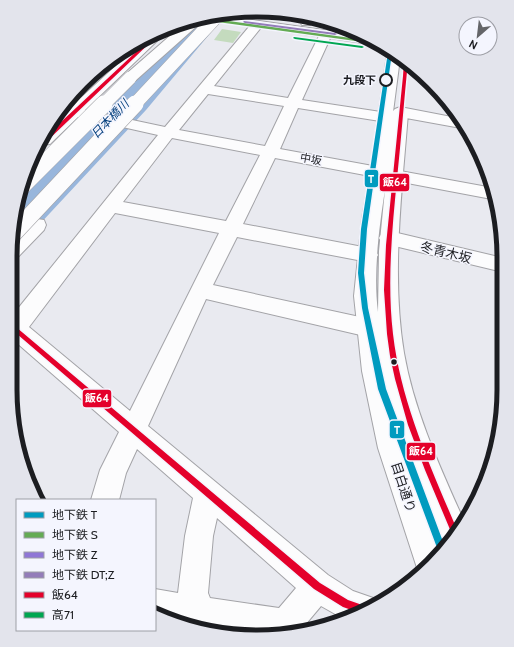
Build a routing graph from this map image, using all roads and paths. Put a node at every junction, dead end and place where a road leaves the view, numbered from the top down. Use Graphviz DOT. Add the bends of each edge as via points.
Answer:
graph roads {
  1 [pos="244,18"];
  2 [pos="256,19"];
  3 [pos="220,20"];
  4 [pos="221,20"];
  5 [pos="292,20"];
  6 [pos="194,25"];
  7 [pos="319,25"];
  8 [pos="188,27"];
  9 [pos="331,30"];
  10 [pos="348,34"];
  11 [pos="126,56"];
  12 [pos="394,60"];
  13 [pos="405,68"];
  14 [pos="204,90"];
  15 [pos="292,103"];
  16 [pos="68,111"];
  17 [pos="395,116"];
  18 [pos="456,122"];
  19 [pos="53,130"];
  20 [pos="168,133"];
  21 [pos="270,152"];
  22 [pos="387,173"];
  23 [pos="31,177"];
  24 [pos="488,192"];
  25 [pos="23,203"];
  26 [pos="111,206"];
  27 [pos="19,228"];
  28 [pos="232,230"];
  29 [pos="389,238"];
  30 [pos="18,245"];
  31 [pos="368,255"];
  32 [pos="497,264"];
  33 [pos="200,290"];
  34 [pos="17,320"];
  35 [pos="369,328"];
  36 [pos="17,330"];
  37 [pos="134,429"];
  38 [pos="208,492"];
  39 [pos="105,499"];
  40 [pos="453,528"];
  41 [pos="428,559"];
  42 [pos="317,586"];
  43 [pos="156,605"];
  44 [pos="358,608"];
  45 [pos="198,620"];
  1 -- 2 [label="main road"];
  2 -- 5 [label="main road"];
  2 -- 9 [label="main road"];
  2 -- 14 [label="main road"];
  3 -- 27 [label="main road, bridge"];
  4 -- 30 [label="main road" via="167,84"];
  6 -- 25 [label="main road"];
  7 -- 9 [label="main road"];
  8 -- 23 [label="main road, bridge" via="146,63"];
  9 -- 10 [label="main road"];
  9 -- 15 [label="main road"];
  11 -- 16 [label="main road"];
  12 -- 17 [label="main road, 目白通り"];
  13 -- 17 [label="main road, 目白通り"];
  14 -- 15 [label="main road"];
  14 -- 20 [label="main road"];
  15 -- 17 [label="main road"];
  15 -- 21 [label="main road"];
  16 -- 19 [label="main road"];
  16 -- 20 [label="main road, 中坂"];
  17 -- 18 [label="main road"];
  17 -- 22 [label="main road, 目白通り"];
  20 -- 21 [label="main road, 中坂"];
  20 -- 26 [label="main road"];
  21 -- 22 [label="main road, 中坂"];
  21 -- 28 [label="main road"];
  22 -- 24 [label="main road, 中坂"];
  22 -- 29 [label="main road, 目白通り"];
  22 -- 31 [label="main road, 目白通り" via="371,219"];
  26 -- 28 [label="main road"];
  26 -- 34 [label="main road"];
  28 -- 31 [label="main road"];
  28 -- 33 [label="main road"];
  29 -- 32 [label="main road, 冬青木坂"];
  29 -- 40 [label="main road, 目白通り" via="387,294 390,333 398,379 418,444"];
  31 -- 35 [label="main road, 目白通り" via="365,296"];
  33 -- 35 [label="main road"];
  33 -- 37 [label="main road"];
  35 -- 41 [label="main road, 目白通り" via="374,370 391,448"];
  36 -- 37 [label="main road"];
  37 -- 38 [label="main road"];
  37 -- 39 [label="main road" via="113,470"];
  38 -- 42 [label="main road"];
  38 -- 45 [label="main road" via="199,536 194,593"];
  42 -- 44 [label="main road" via="346,604"];
  42 -- 45 [label="main road" via="288,621 277,624"];
  43 -- 45 [label="main road"];
}
